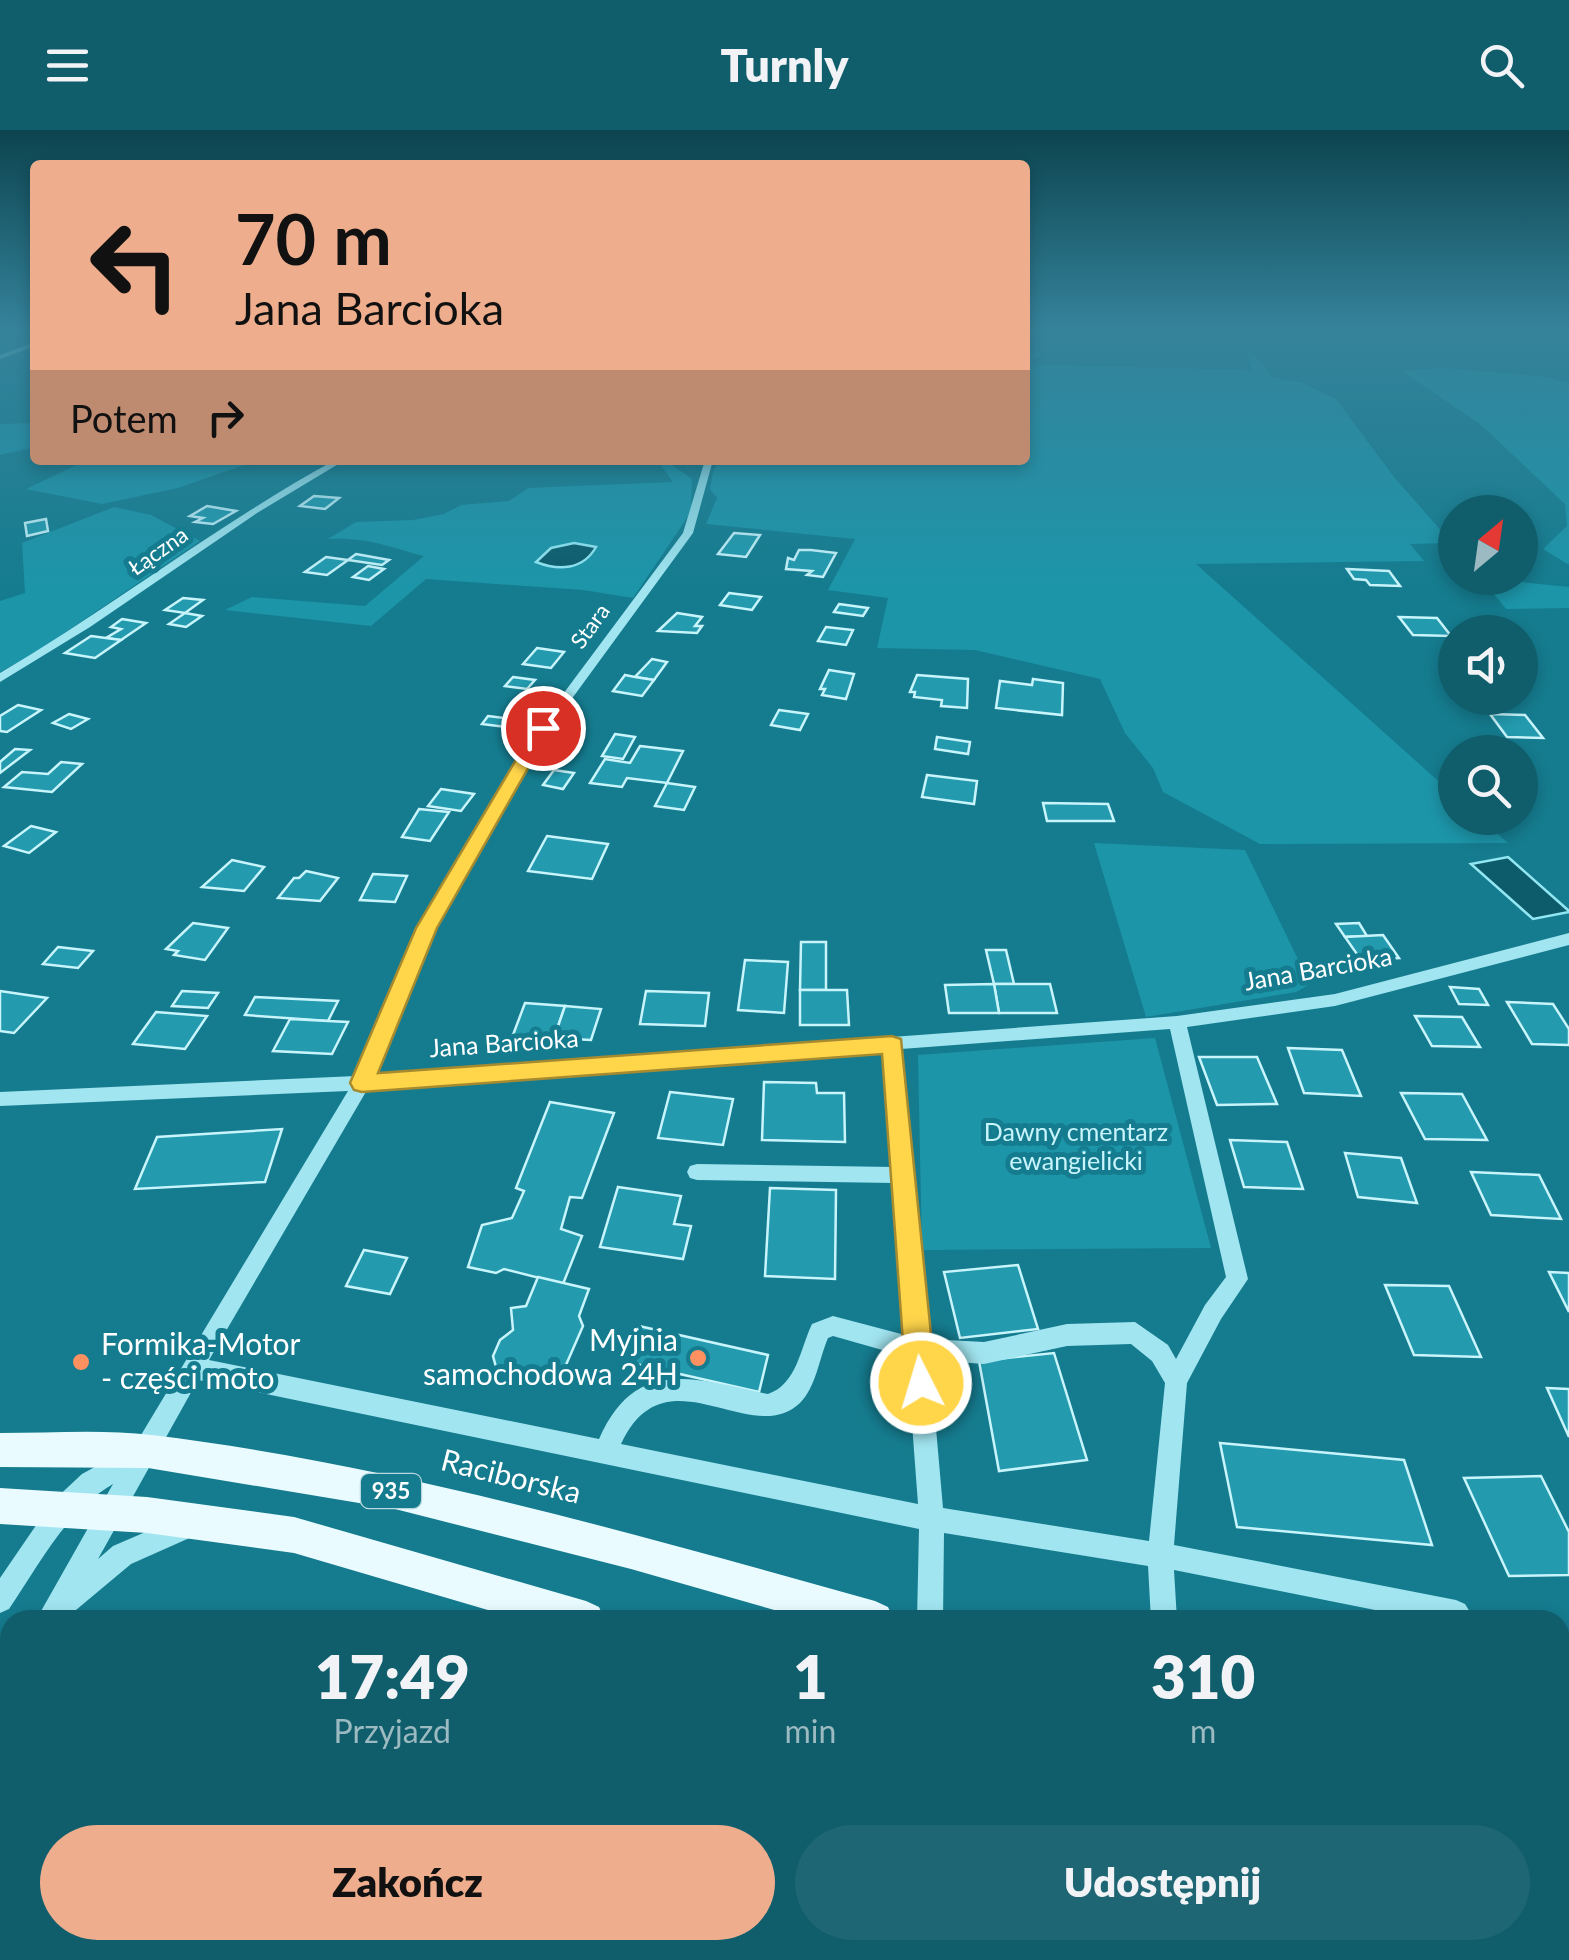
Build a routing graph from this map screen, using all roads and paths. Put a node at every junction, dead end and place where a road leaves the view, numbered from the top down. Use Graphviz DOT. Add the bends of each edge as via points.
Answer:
graph roads {
  1 [pos="331,465"];
  2 [pos="707,465"];
  3 [pos="0,678"];
  4 [pos="1569,939"];
  5 [pos="1177,1022"];
  6 [pos="892,1045"];
  7 [pos="362,1083"];
  8 [pos="0,1098"];
  9 [pos="697,1172"];
  10 [pos="901,1176"];
  11 [pos="918,1349"];
  12 [pos="192,1368"];
  13 [pos="1176,1381"];
  14 [pos="0,1450"];
  15 [pos="148,1451"];
  16 [pos="604,1452"];
  17 [pos="0,1506"];
  18 [pos="61,1511"];
  19 [pos="111,1514"];
  20 [pos="932,1519"];
  21 [pos="196,1522"];
  22 [pos="1160,1556"];
  23 [pos="0,1600"];
  24 [pos="55,1610"];
  25 [pos="58,1610"];
  26 [pos="552,1610"];
  27 [pos="840,1610"];
  28 [pos="930,1610"];
  29 [pos="1163,1610"];
  30 [pos="1440,1610"];
  1 -- 3 [label="street, Łączna" via="227,526"];
  2 -- 7 [label="street, Stara" via="688,532 543,728 426,928"];
  4 -- 5 [label="street, Jana Barcioka" via="1335,1000"];
  5 -- 6 [label="street, Jana Barcioka"];
  5 -- 13 [label="street" via="1236,1279"];
  6 -- 7 [label="street, Jana Barcioka"];
  6 -- 10 [label="street"];
  7 -- 8 [label="street, Jana Barcioka"];
  7 -- 12 [label="street, Stara"];
  9 -- 10 [label="street"];
  10 -- 11 [label="street"];
  11 -- 13 [label="street" via="984,1353 1067,1335 1135,1332 1160,1353"];
  11 -- 16 [label="street" via="832,1326 820,1331 800,1387 782,1404 654,1391 627,1410"];
  11 -- 20 [label="street"];
  12 -- 15 [label="street, Stara"];
  12 -- 16 [label="street"];
  13 -- 22 [label="street"];
  14 -- 15 [label="main road, Raciborska / 935"];
  15 -- 18 [label="street" via="90,1483"];
  15 -- 19 [label="street, Stara"];
  15 -- 27 [label="main road, Raciborska / 935" via="395,1492"];
  16 -- 20 [label="street"];
  17 -- 18 [label="main road"];
  18 -- 19 [label="main road"];
  18 -- 23 [label="street"];
  19 -- 21 [label="main road"];
  19 -- 24 [label="street, Stara"];
  20 -- 22 [label="street"];
  20 -- 28 [label="street"];
  21 -- 25 [label="street" via="122,1556"];
  21 -- 26 [label="main road" via="294,1535"];
  22 -- 29 [label="street"];
  22 -- 30 [label="street"];
}
